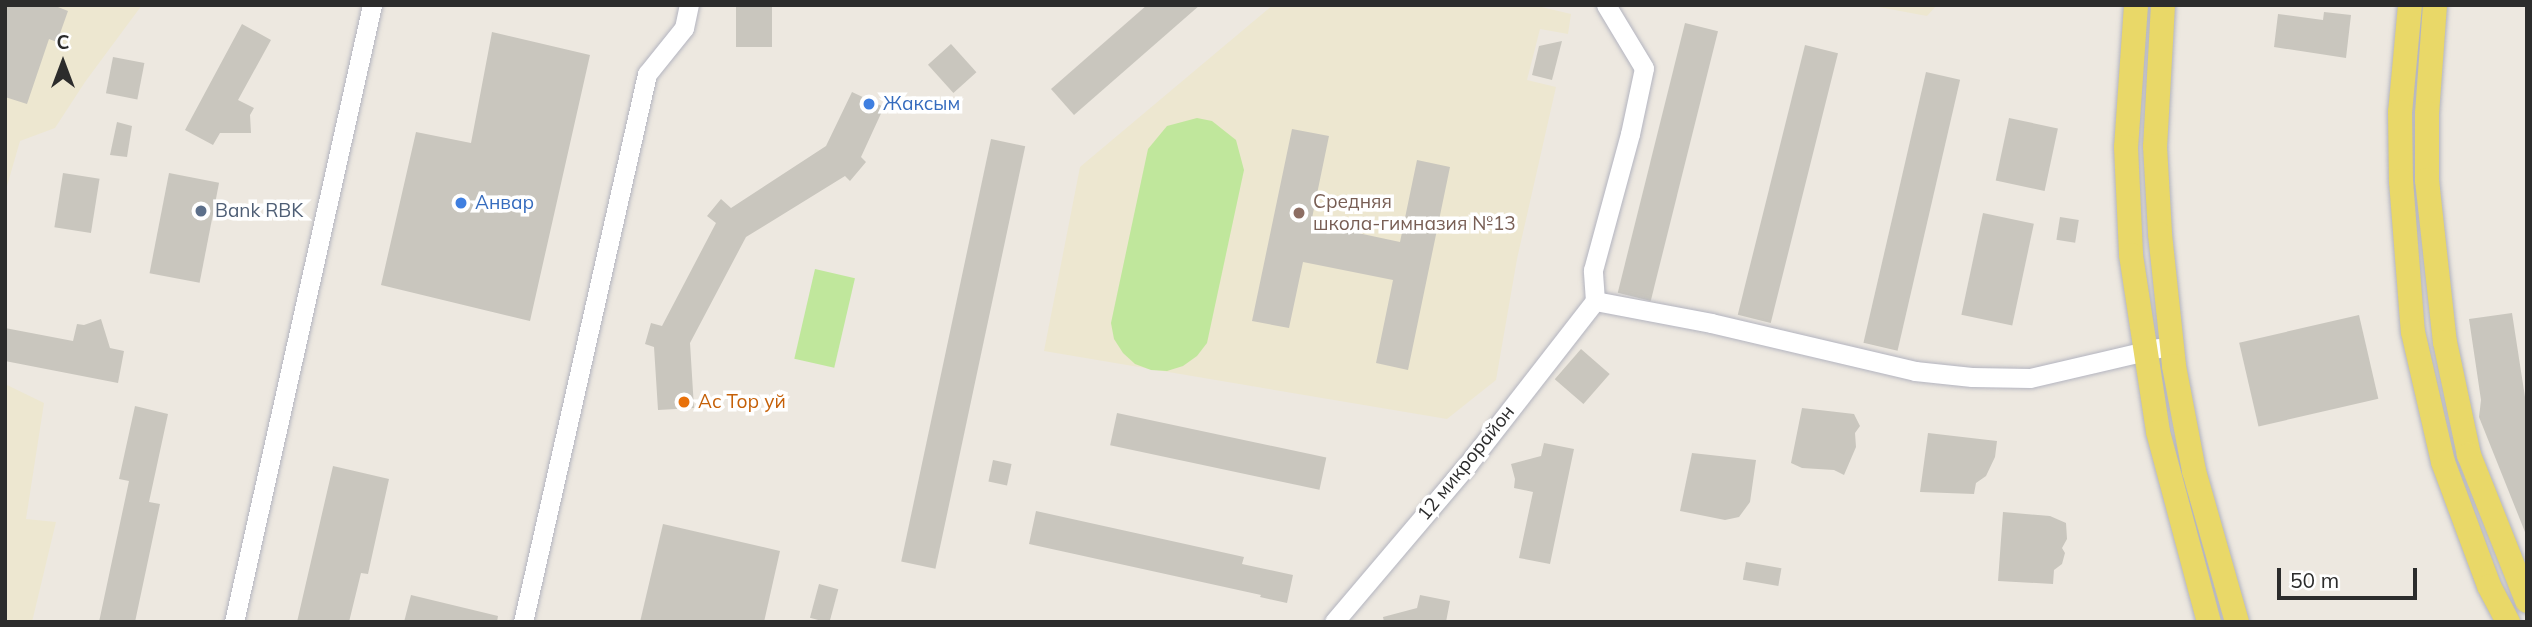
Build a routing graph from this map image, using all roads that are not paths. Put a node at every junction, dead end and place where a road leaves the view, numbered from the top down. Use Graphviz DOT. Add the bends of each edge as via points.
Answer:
graph roads {
  1 [pos="372,5"];
  2 [pos="689,5"];
  3 [pos="1606,5"];
  4 [pos="2136,5"];
  5 [pos="2162,5"];
  6 [pos="2410,5"];
  7 [pos="2435,5"];
  8 [pos="1595,301"];
  9 [pos="2172,346"];
  10 [pos="2143,350"];
  11 [pos="2527,601"];
  12 [pos="234,622"];
  13 [pos="523,622"];
  14 [pos="1334,622"];
  15 [pos="2209,622"];
  16 [pos="2237,622"];
  17 [pos="2508,622"];
  1 -- 12 [label="street"];
  2 -- 13 [label="street" via="684,28 648,74"];
  3 -- 8 [label="street" via="1644,68 1592,270"];
  4 -- 10 [label="main road" via="2127,160 2131,256"];
  5 -- 9 [label="main road" via="2155,146"];
  6 -- 17 [label="main road" via="2400,112 2413,332 2443,462 2489,586"];
  7 -- 11 [label="main road" via="2427,180 2445,342 2469,455"];
  8 -- 10 [label="street" via="1685,317 1915,371 1972,377 2030,378"];
  8 -- 14 [label="street, 12 микрорайон" via="1468,464"];
  9 -- 10 [label="street"];
  9 -- 16 [label="main road" via="2194,471"];
  10 -- 15 [label="main road" via="2158,432"];
}
